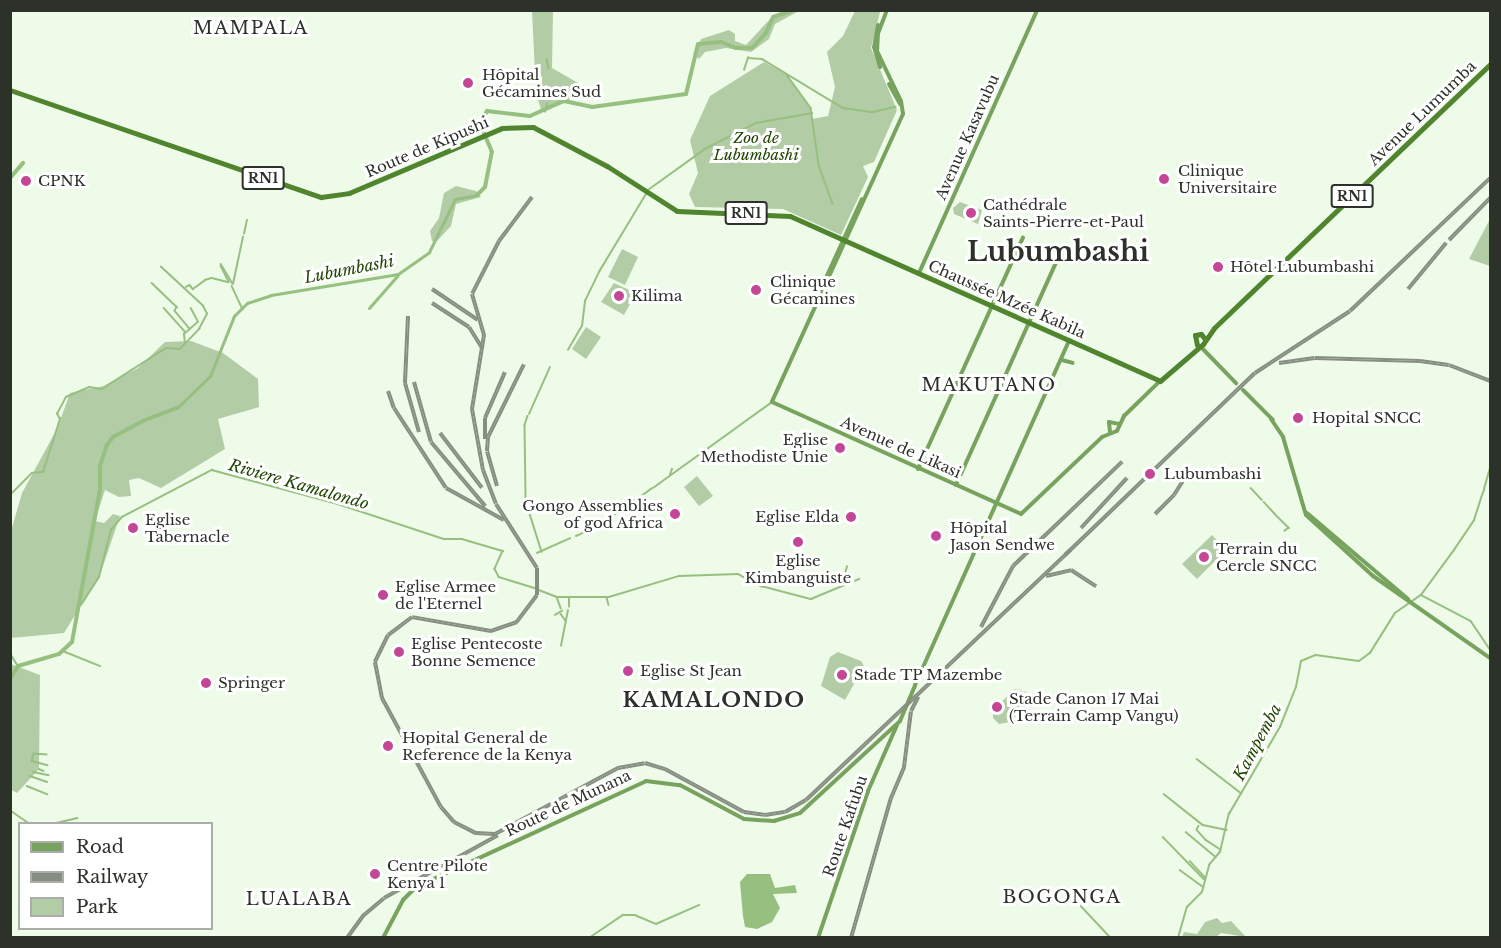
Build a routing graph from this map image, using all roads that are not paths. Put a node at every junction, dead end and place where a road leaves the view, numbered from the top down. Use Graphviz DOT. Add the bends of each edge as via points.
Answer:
graph roads {
  1 [pos="885,10"];
  2 [pos="1037,10"];
  3 [pos="1491,64"];
  4 [pos="10,90"];
  5 [pos="1023,238"];
  6 [pos="845,240"];
  7 [pos="1059,256"];
  8 [pos="919,273"];
  9 [pos="992,306"];
  10 [pos="1029,322"];
  11 [pos="1069,340"];
  12 [pos="1201,341"];
  13 [pos="1188,353"];
  14 [pos="1062,360"];
  15 [pos="1073,363"];
  16 [pos="1160,381"];
  17 [pos="1236,383"];
  18 [pos="1243,390"];
  19 [pos="1117,422"];
  20 [pos="1107,428"];
  21 [pos="1110,432"];
  22 [pos="1102,437"];
  23 [pos="918,469"];
  24 [pos="956,484"];
  25 [pos="996,503"];
  26 [pos="1491,658"];
  27 [pos="897,723"];
  28 [pos="383,938"];
  29 [pos="818,938"];
  1 -- 6 [label="main road" via="877,51 903,112"];
  2 -- 8 [label="main road, Avenue Kasavubu"];
  3 -- 12 [label="highway, Avenue Lumumba / RN1"];
  4 -- 6 [label="highway, Route de Kipushi / RN1" via="321,197 348,193 513,125 539,129 681,212 787,215"];
  5 -- 9 [label="main road"];
  6 -- 8 [label="highway, Chaussée Mzée Kabila / RN1"];
  6 -- 23 [label="main road, Avenue de Likasi" via="771,402"];
  7 -- 10 [label="main road"];
  8 -- 9 [label="highway, Chaussée Mzée Kabila / RN1"];
  9 -- 10 [label="highway, Chaussée Mzée Kabila / RN1"];
  9 -- 23 [label="main road"];
  10 -- 11 [label="highway, Chaussée Mzée Kabila / RN1"];
  10 -- 24 [label="main road"];
  11 -- 14 [label="main road, Route Kafubu"];
  11 -- 16 [label="highway, Chaussée Mzée Kabila / RN1"];
  12 -- 13 [label="highway, Avenue Lumumba / RN1"];
  12 -- 13 [label="highway, Avenue Lumumba / RN1" via="1193,339"];
  12 -- 17 [label="main road"];
  13 -- 16 [label="highway, Avenue Lumumba / RN1"];
  14 -- 15 [label="main road"];
  14 -- 25 [label="main road, Route Kafubu"];
  16 -- 19 [label="main road, Avenue Lumumba"];
  18 -- 26 [label="main road" via="1271,418 1282,437 1306,515 1364,566"];
  19 -- 20 [label="main road" via="1110,421"];
  19 -- 21 [label="main road" via="1117,431"];
  20 -- 21 [label="main road"];
  20 -- 22 [label="main road"];
  21 -- 22 [label="main road"];
  22 -- 25 [label="main road, Avenue de Likasi" via="1021,514"];
  23 -- 24 [label="main road, Avenue de Likasi"];
  24 -- 25 [label="main road, Avenue de Likasi"];
  25 -- 27 [label="main road, Route Kafubu"];
  27 -- 28 [label="main road, Route de Munana" via="819,798 794,816 765,822 744,819 680,785 646,781 416,887 403,900"];
  27 -- 29 [label="main road, Route Kafubu" via="867,792"];
}
